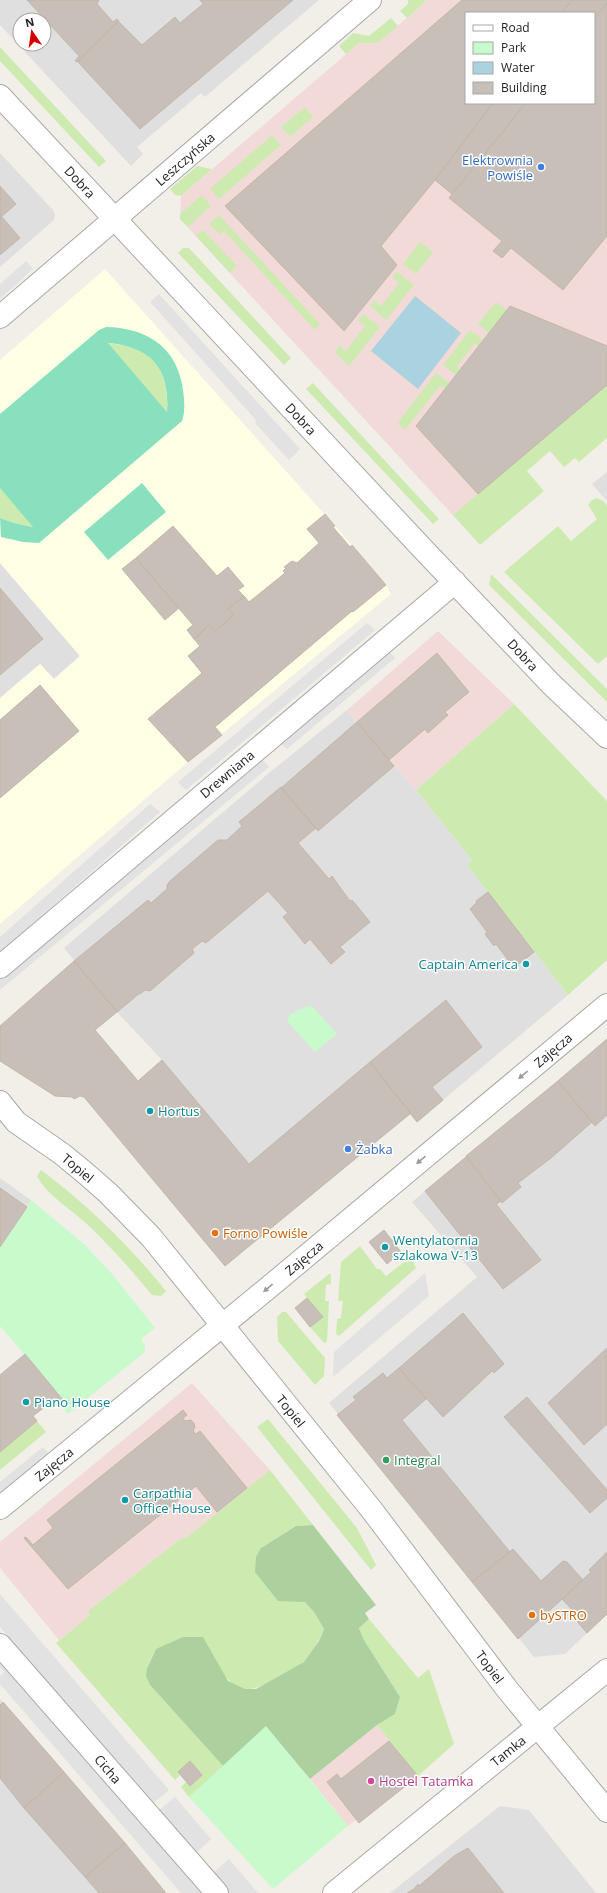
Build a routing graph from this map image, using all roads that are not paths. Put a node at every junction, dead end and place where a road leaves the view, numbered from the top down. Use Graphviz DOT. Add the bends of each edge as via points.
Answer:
graph roads {
  1 [pos="370,0"];
  2 [pos="0,96"];
  3 [pos="115,219"];
  4 [pos="0,317"];
  5 [pos="455,582"];
  6 [pos="607,737"];
  7 [pos="0,967"];
  8 [pos="607,1005"];
  9 [pos="0,1102"];
  10 [pos="8,1120"];
  11 [pos="222,1325"];
  12 [pos="0,1508"];
  13 [pos="0,1645"];
  14 [pos="607,1670"];
  15 [pos="537,1727"];
  16 [pos="607,1811"];
  17 [pos="217,1893"];
  18 [pos="334,1893"];
  1 -- 3 [label="street, Leszczyńska"];
  2 -- 3 [label="street, Dobra"];
  3 -- 4 [label="street, Leszczyńska"];
  3 -- 5 [label="street, Dobra"];
  5 -- 6 [label="street, Dobra" via="551,684"];
  5 -- 7 [label="street, Drewniana"];
  8 -- 11 [label="street, Zajęcza, one-way"];
  9 -- 10 [label="street, Topiel"];
  10 -- 11 [label="street, Topiel" via="62,1154 108,1193 151,1237"];
  11 -- 12 [label="street, Zajęcza"];
  11 -- 15 [label="street, Topiel" via="371,1509"];
  13 -- 17 [label="street, Cicha"];
  14 -- 15 [label="street, Tamka"];
  15 -- 16 [label="street, Topiel"];
  15 -- 18 [label="street, Tamka"];
}
